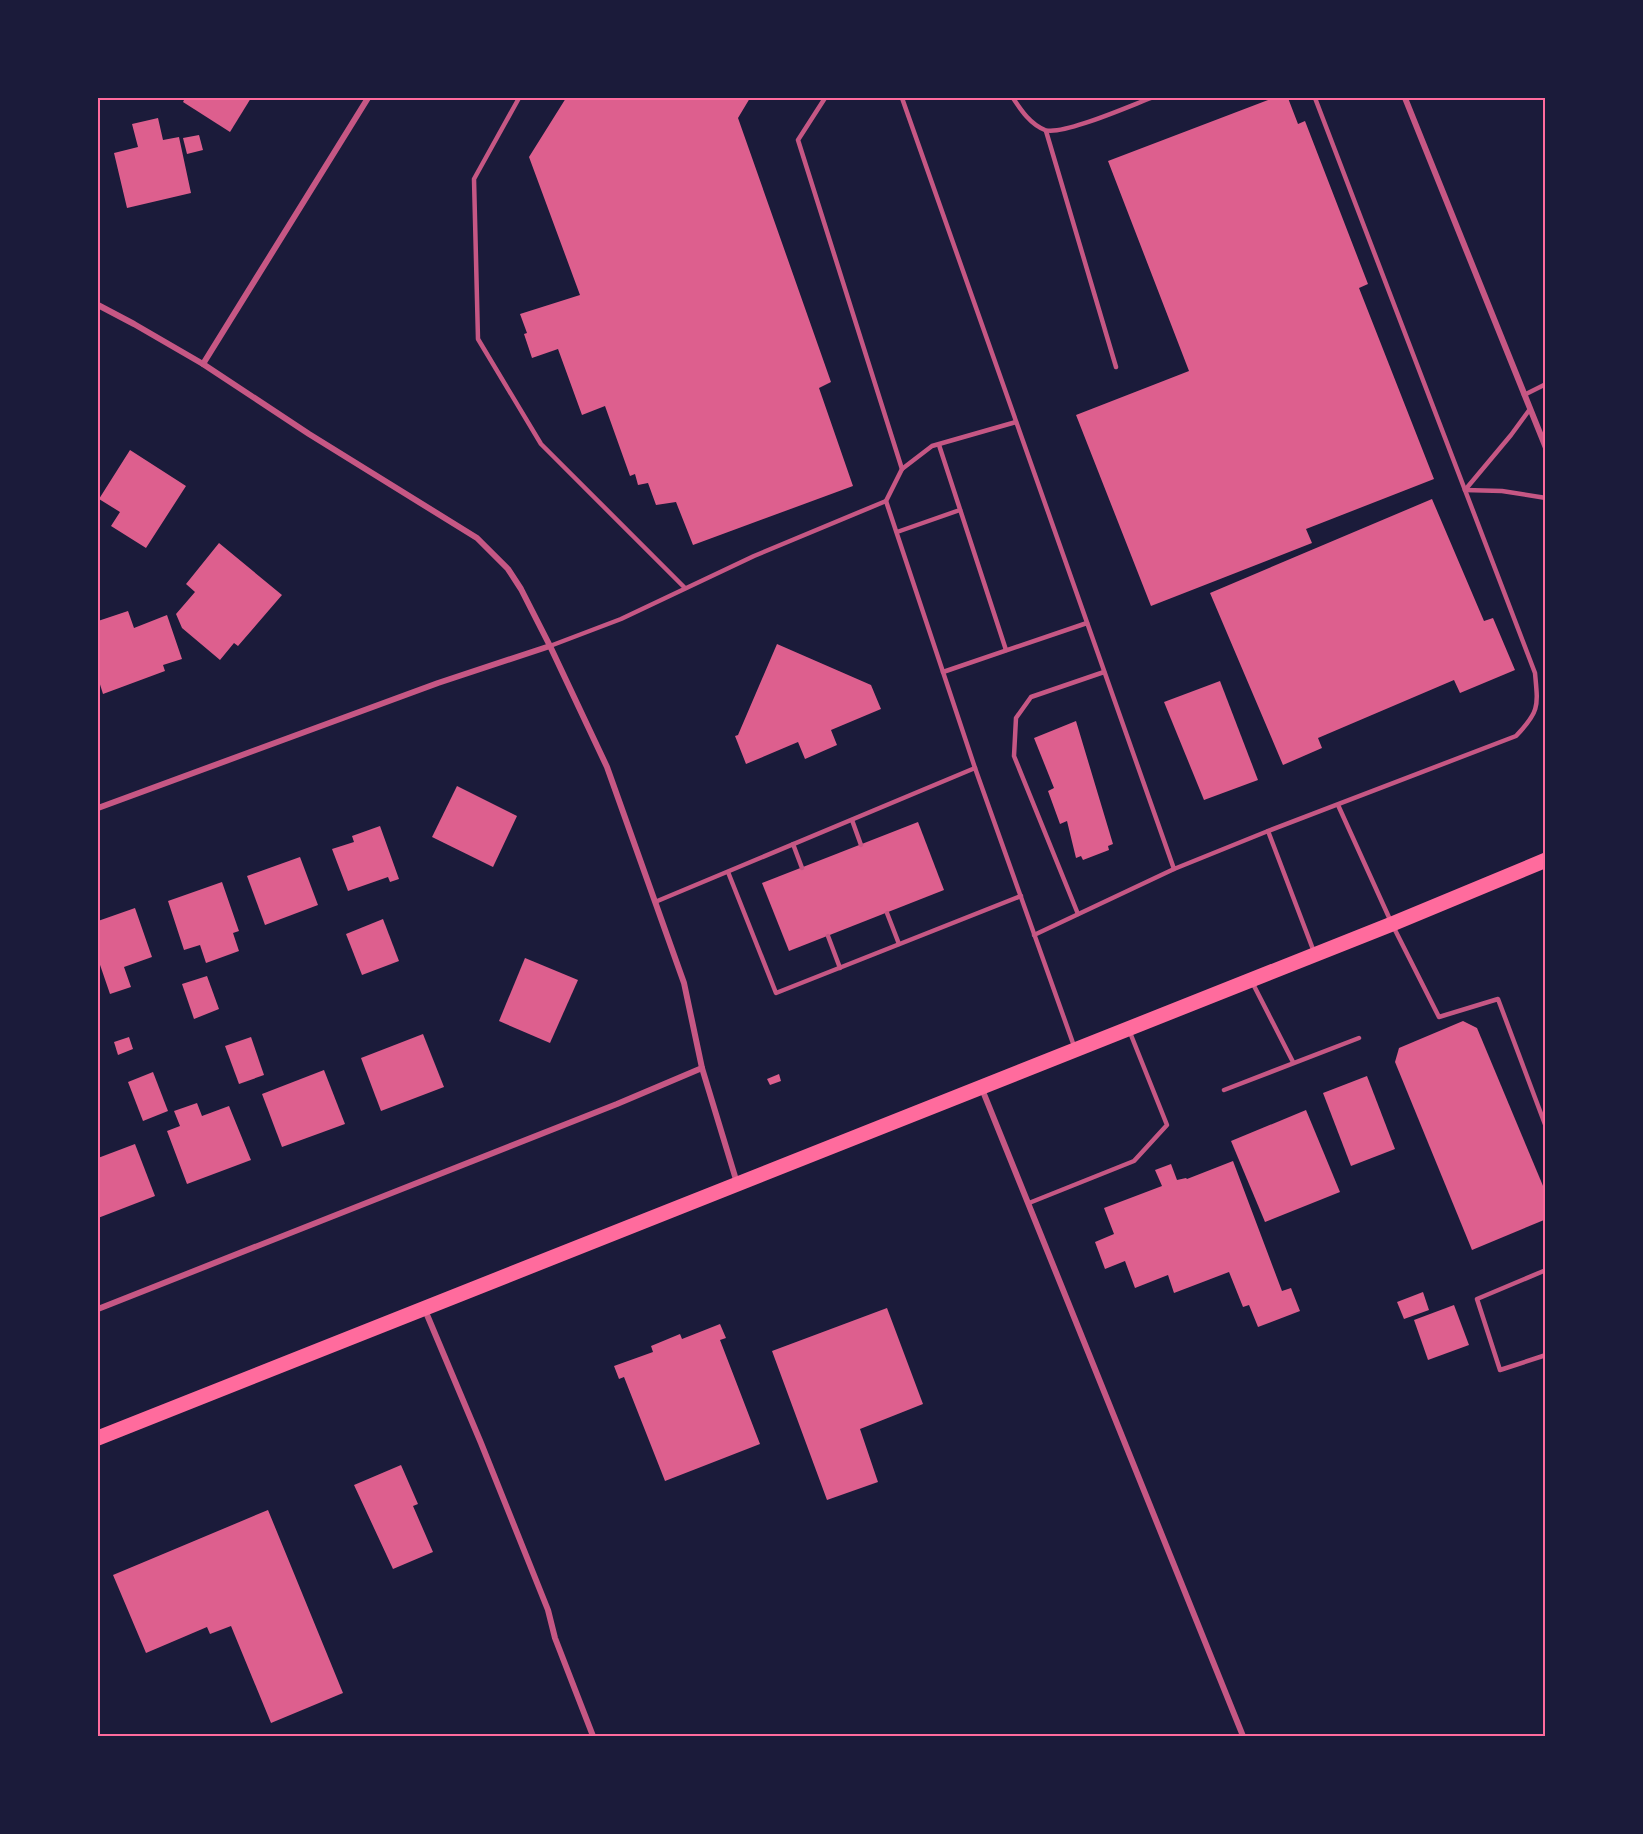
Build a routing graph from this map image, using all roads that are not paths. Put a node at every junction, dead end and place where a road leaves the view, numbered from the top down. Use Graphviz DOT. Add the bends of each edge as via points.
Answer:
graph roads {
  1 [pos="368,98"];
  2 [pos="519,98"];
  3 [pos="825,98"];
  4 [pos="902,98"];
  5 [pos="1013,98"];
  6 [pos="1151,98"];
  7 [pos="1315,98"];
  8 [pos="1405,98"];
  9 [pos="1141,99"];
  10 [pos="1046,130"];
  11 [pos="98,305"];
  12 [pos="203,364"];
  13 [pos="1116,367"];
  14 [pos="1545,384"];
  15 [pos="1524,395"];
  16 [pos="1530,409"];
  17 [pos="1016,422"];
  18 [pos="939,445"];
  19 [pos="1545,448"];
  20 [pos="902,469"];
  21 [pos="1465,490"];
  22 [pos="1545,498"];
  23 [pos="886,501"];
  24 [pos="960,510"];
  25 [pos="897,532"];
  26 [pos="685,588"];
  27 [pos="1087,622"];
  28 [pos="550,646"];
  29 [pos="1006,650"];
  30 [pos="943,672"];
  31 [pos="1104,672"];
  32 [pos="975,768"];
  33 [pos="1338,804"];
  34 [pos="98,808"];
  35 [pos="852,820"];
  36 [pos="1268,831"];
  37 [pos="793,844"];
  38 [pos="861,845"];
  39 [pos="1545,860"];
  40 [pos="802,868"];
  41 [pos="1174,869"];
  42 [pos="728,872"];
  43 [pos="1021,896"];
  44 [pos="655,903"];
  45 [pos="887,913"];
  46 [pos="1078,914"];
  47 [pos="1392,924"];
  48 [pos="1035,935"];
  49 [pos="828,936"];
  50 [pos="899,944"];
  51 [pos="1315,954"];
  52 [pos="840,968"];
  53 [pos="1251,980"];
  54 [pos="1128,1029"];
  55 [pos="1359,1038"];
  56 [pos="1076,1050"];
  57 [pos="1293,1062"];
  58 [pos="702,1068"];
  59 [pos="981,1087"];
  60 [pos="1224,1090"];
  61 [pos="1545,1126"];
  62 [pos="737,1184"];
  63 [pos="1029,1203"];
  64 [pos="1545,1270"];
  65 [pos="424,1308"];
  66 [pos="98,1309"];
  67 [pos="1545,1355"];
  68 [pos="98,1438"];
  69 [pos="593,1737"];
  70 [pos="1243,1737"];
  1 -- 12 [label="street"];
  2 -- 26 [label="lane" via="474,178 478,339 541,444"];
  3 -- 20 [label="lane" via="798,140"];
  4 -- 17 [label="lane"];
  5 -- 10 [label="lane" via="1024,116"];
  6 -- 9 [label="lane"];
  7 -- 21 [label="lane"];
  8 -- 15 [label="street"];
  9 -- 10 [label="lane" via="1066,129"];
  10 -- 13 [label="lane"];
  11 -- 12 [label="street"];
  12 -- 28 [label="street" via="477,538 508,569"];
  14 -- 15 [label="lane"];
  15 -- 16 [label="street"];
  16 -- 19 [label="street"];
  16 -- 21 [label="lane"];
  17 -- 18 [label="lane"];
  17 -- 27 [label="lane"];
  18 -- 20 [label="lane"];
  18 -- 24 [label="lane"];
  20 -- 23 [label="lane"];
  21 -- 22 [label="lane"];
  21 -- 33 [label="lane" via="1535,673 1538,702 1531,721 1516,736"];
  23 -- 25 [label="lane"];
  23 -- 26 [label="lane"];
  24 -- 25 [label="lane"];
  24 -- 29 [label="lane"];
  25 -- 30 [label="lane"];
  26 -- 28 [label="lane" via="621,619"];
  27 -- 29 [label="lane"];
  27 -- 31 [label="lane"];
  28 -- 34 [label="street"];
  28 -- 44 [label="street" via="607,767"];
  29 -- 30 [label="lane"];
  30 -- 32 [label="lane"];
  31 -- 41 [label="lane"];
  31 -- 46 [label="lane" via="1032,697 1016,718 1014,756"];
  32 -- 35 [label="lane"];
  32 -- 43 [label="lane"];
  33 -- 36 [label="lane"];
  33 -- 47 [label="lane"];
  35 -- 37 [label="lane"];
  35 -- 38 [label="lane"];
  36 -- 41 [label="lane"];
  36 -- 51 [label="lane"];
  37 -- 40 [label="lane"];
  37 -- 42 [label="lane"];
  39 -- 47 [label="main road"];
  41 -- 46 [label="lane"];
  42 -- 44 [label="lane"];
  42 -- 52 [label="lane" via="776,993"];
  43 -- 48 [label="lane"];
  43 -- 50 [label="lane"];
  44 -- 58 [label="street" via="684,983"];
  45 -- 50 [label="lane"];
  46 -- 48 [label="lane"];
  47 -- 51 [label="main road"];
  47 -- 61 [label="lane" via="1439,1017 1498,999"];
  48 -- 56 [label="lane"];
  49 -- 52 [label="lane"];
  50 -- 52 [label="lane"];
  51 -- 53 [label="main road"];
  53 -- 54 [label="main road"];
  53 -- 57 [label="lane"];
  54 -- 56 [label="main road"];
  54 -- 63 [label="lane" via="1167,1125 1134,1161"];
  55 -- 57 [label="lane"];
  56 -- 59 [label="main road"];
  57 -- 60 [label="lane"];
  58 -- 62 [label="street"];
  58 -- 66 [label="street"];
  59 -- 62 [label="main road"];
  59 -- 63 [label="street"];
  62 -- 65 [label="main road"];
  63 -- 70 [label="street"];
  64 -- 67 [label="lane" via="1477,1299 1500,1370"];
  65 -- 68 [label="main road"];
  65 -- 69 [label="street" via="548,1610"];
}
